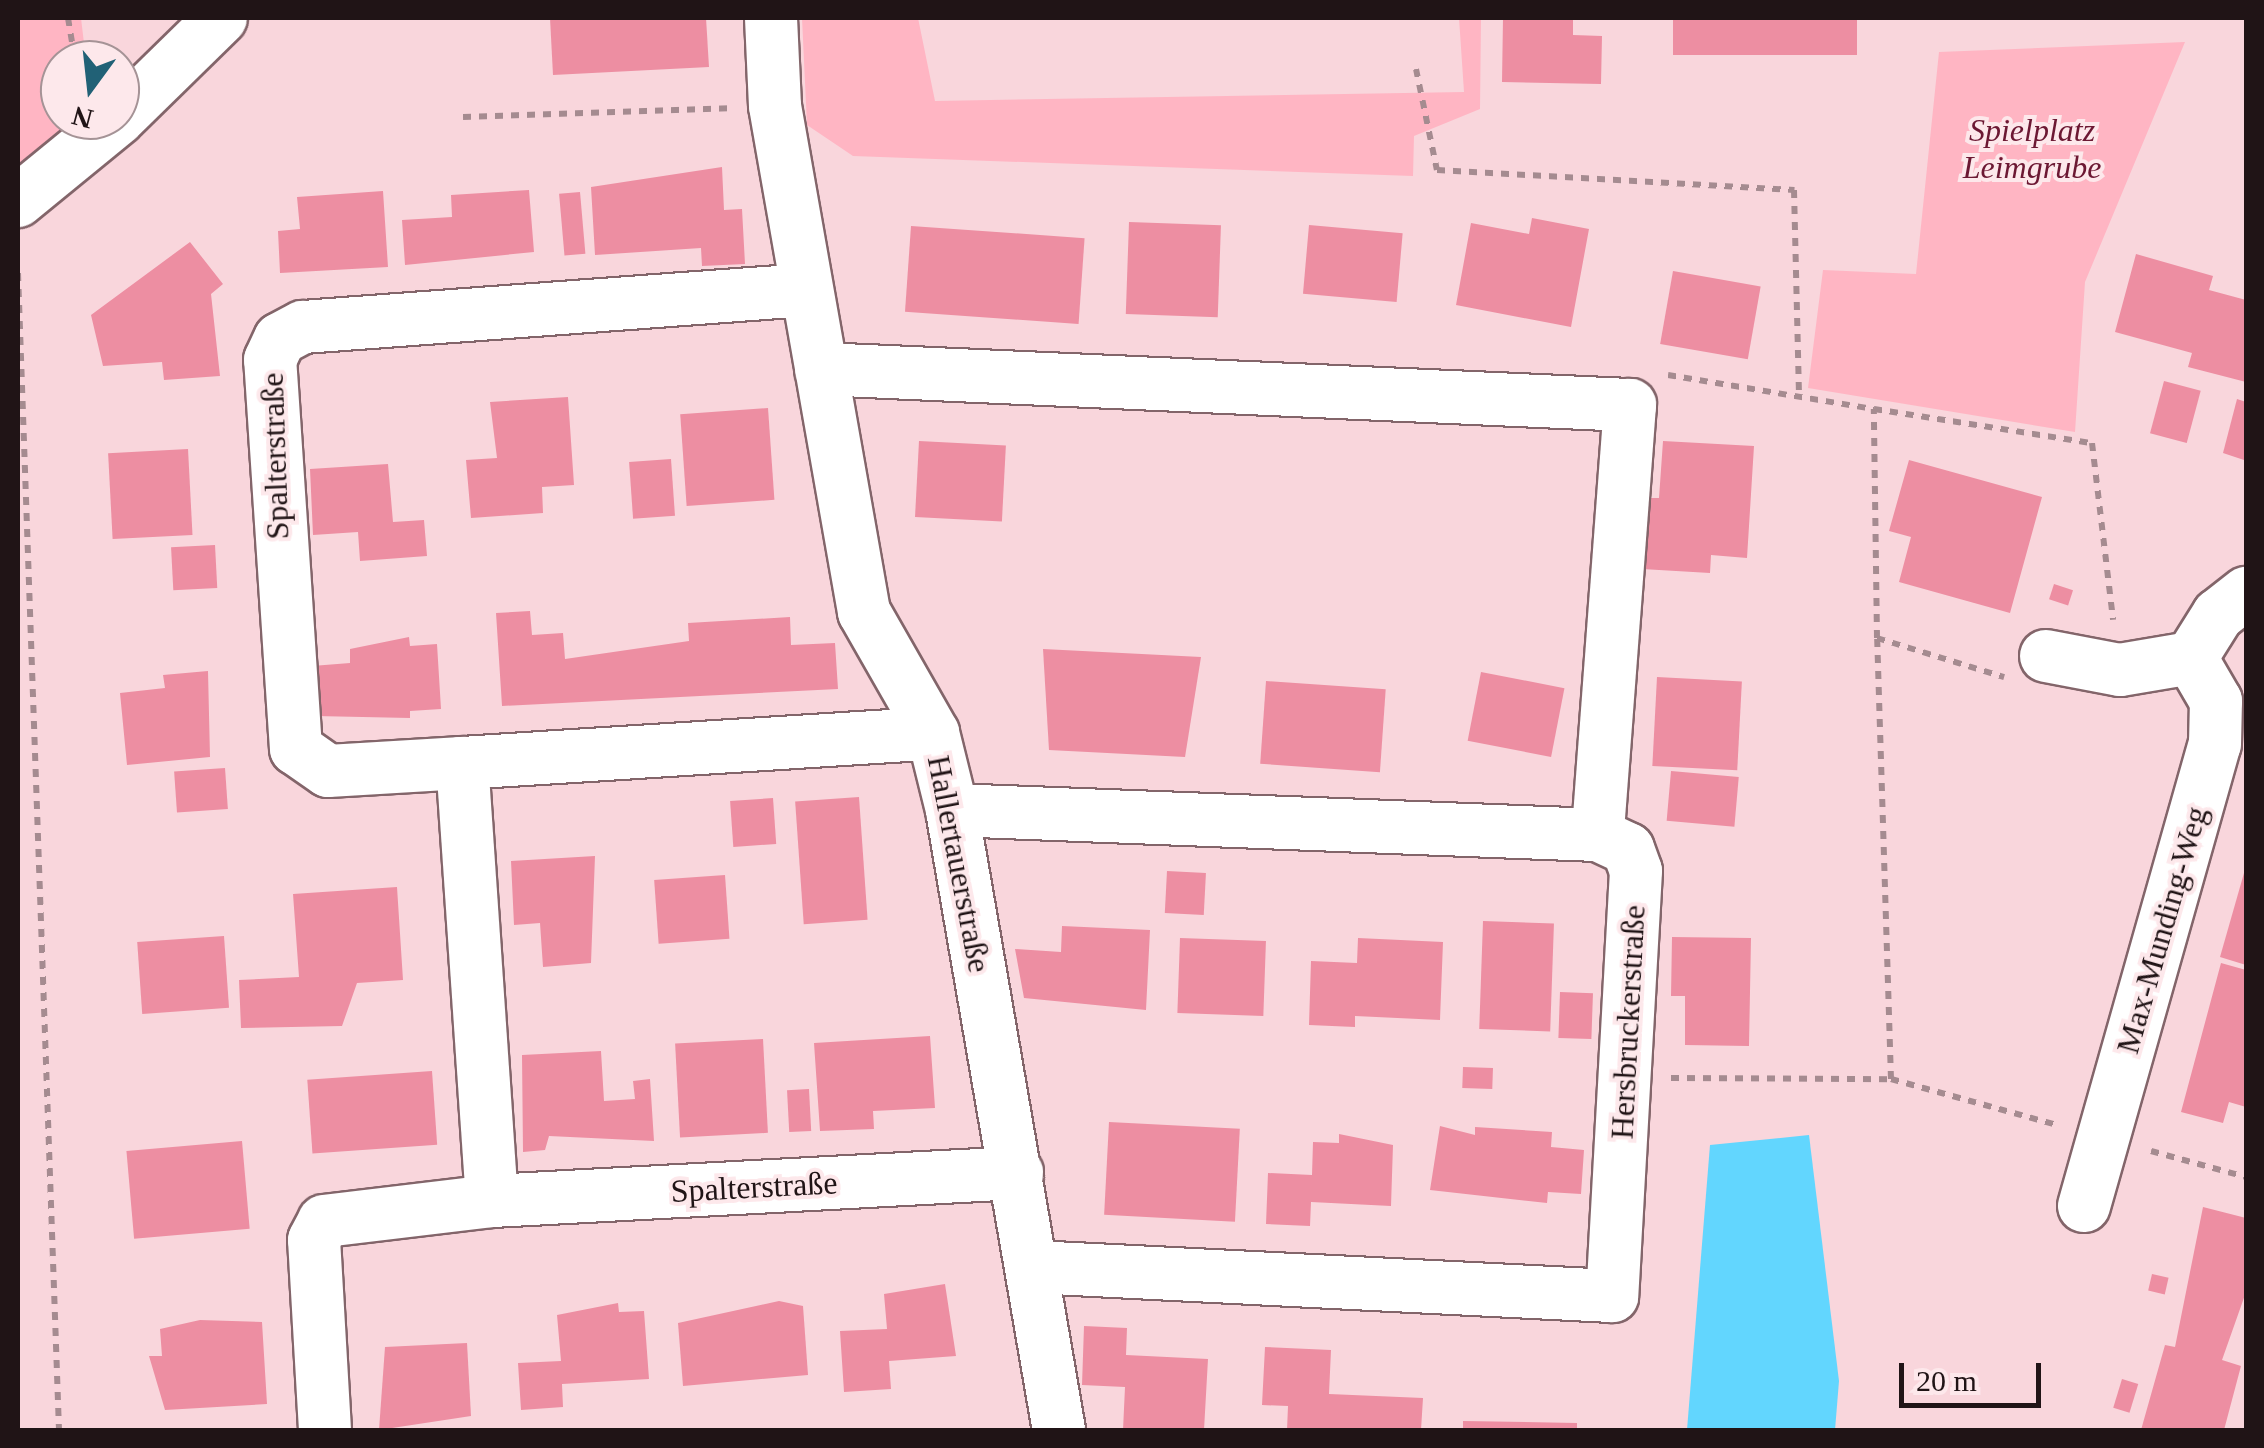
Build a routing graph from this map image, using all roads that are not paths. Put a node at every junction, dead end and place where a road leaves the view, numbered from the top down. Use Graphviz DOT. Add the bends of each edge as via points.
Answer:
graph roads {
  1 [pos="221,18"];
  2 [pos="771,18"];
  3 [pos="140,97"];
  4 [pos="92,140"];
  5 [pos="18,201"];
  6 [pos="806,290"];
  7 [pos="821,369"];
  8 [pos="2246,594"];
  9 [pos="2046,656"];
  10 [pos="2190,658"];
  11 [pos="933,733"];
  12 [pos="462,763"];
  13 [pos="952,810"];
  14 [pos="1598,836"];
  15 [pos="1017,1174"];
  16 [pos="492,1201"];
  17 [pos="2084,1206"];
  18 [pos="1033,1267"];
  19 [pos="324,1430"];
  20 [pos="1059,1430"];
  1 -- 3 [label="street"];
  2 -- 6 [label="street, Hallertauerstraße" via="775,106"];
  4 -- 5 [label="street"];
  6 -- 7 [label="street, Hallertauerstraße"];
  6 -- 12 [label="street, Spalterstraße" via="303,327 280,339 266,387 296,750 328,771"];
  7 -- 11 [label="street, Hallertauerstraße" via="864,612"];
  7 -- 14 [label="street" via="1630,405"];
  8 -- 10 [label="street" via="2218,614"];
  9 -- 10 [label="street" via="2120,670"];
  10 -- 17 [label="street, Max-Munding-Weg" via="2216,701 2215,744"];
  11 -- 12 [label="street, Spalterstraße"];
  11 -- 13 [label="street, Hallertauerstraße"];
  12 -- 16 [label="street"];
  13 -- 14 [label="street"];
  13 -- 15 [label="street, Hallertauerstraße"];
  14 -- 18 [label="street, Hersbruckerstraße" via="1628,849 1636,871 1612,1296"];
  15 -- 16 [label="street, Spalterstraße"];
  15 -- 18 [label="street, Hallertauerstraße"];
  16 -- 19 [label="street, Spalterstraße" via="324,1221 314,1240"];
  18 -- 20 [label="street, Hallertauerstraße"];
}
